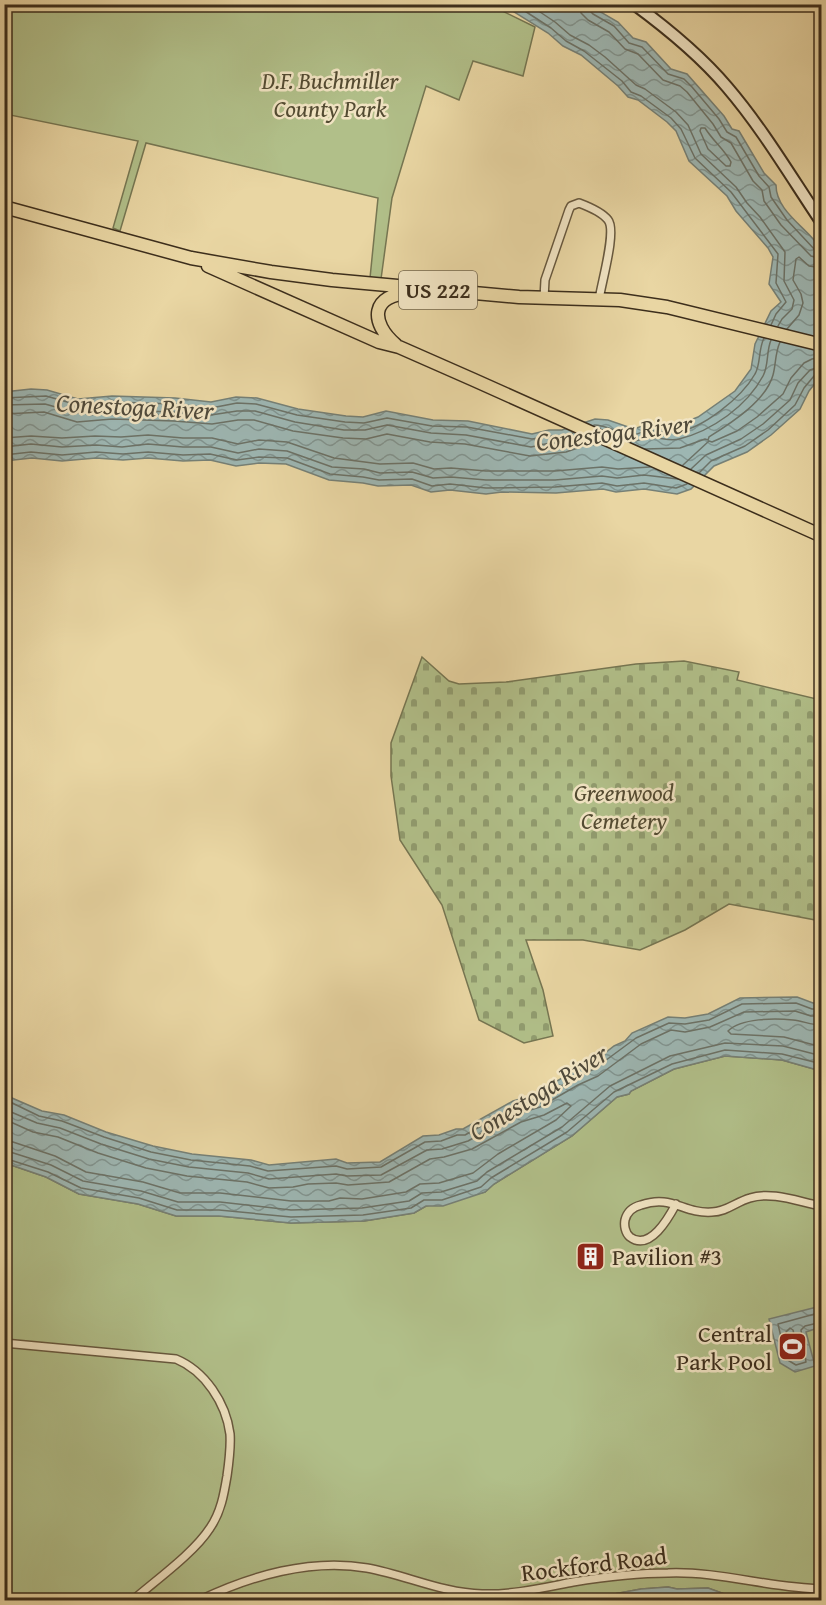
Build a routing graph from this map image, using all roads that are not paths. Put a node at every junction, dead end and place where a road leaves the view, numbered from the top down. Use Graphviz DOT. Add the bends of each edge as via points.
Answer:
graph roads {
  1 [pos="634,4"];
  2 [pos="4,207"];
  3 [pos="822,223"];
  4 [pos="191,258"];
  5 [pos="519,297"];
  6 [pos="544,298"];
  7 [pos="599,300"];
  8 [pos="822,345"];
  9 [pos="399,348"];
  10 [pos="822,536"];
  11 [pos="676,1204"];
  12 [pos="822,1206"];
  13 [pos="4,1343"];
  14 [pos="822,1589"];
  15 [pos="133,1600"];
  16 [pos="200,1600"];
  1 -- 3 [label="main road" via="687,46 728,88"];
  2 -- 4 [label="highway, US 222"];
  4 -- 5 [label="highway, US 222" via="313,278"];
  4 -- 9 [label="highway, US 222"];
  5 -- 6 [label="highway, US 222"];
  5 -- 9 [label="highway" via="507,300 391,295 377,317 384,334"];
  6 -- 7 [label="highway, US 222"];
  6 -- 7 [label="street" via="548,270 569,210 579,203 607,219 610,227"];
  7 -- 8 [label="highway, US 222" via="667,307"];
  9 -- 10 [label="highway, US 222"];
  11 -- 11 [label="street" via="660,1201 636,1206 626,1217 627,1234 637,1240 656,1234"];
  11 -- 12 [label="street" via="714,1212 764,1195"];
  13 -- 15 [label="street" via="176,1359 199,1373 222,1406 230,1453 224,1495 216,1517 197,1544"];
  14 -- 16 [label="street, Rockford Road" via="669,1572 525,1592 481,1594 449,1590 366,1568 334,1566 265,1576"];
}
